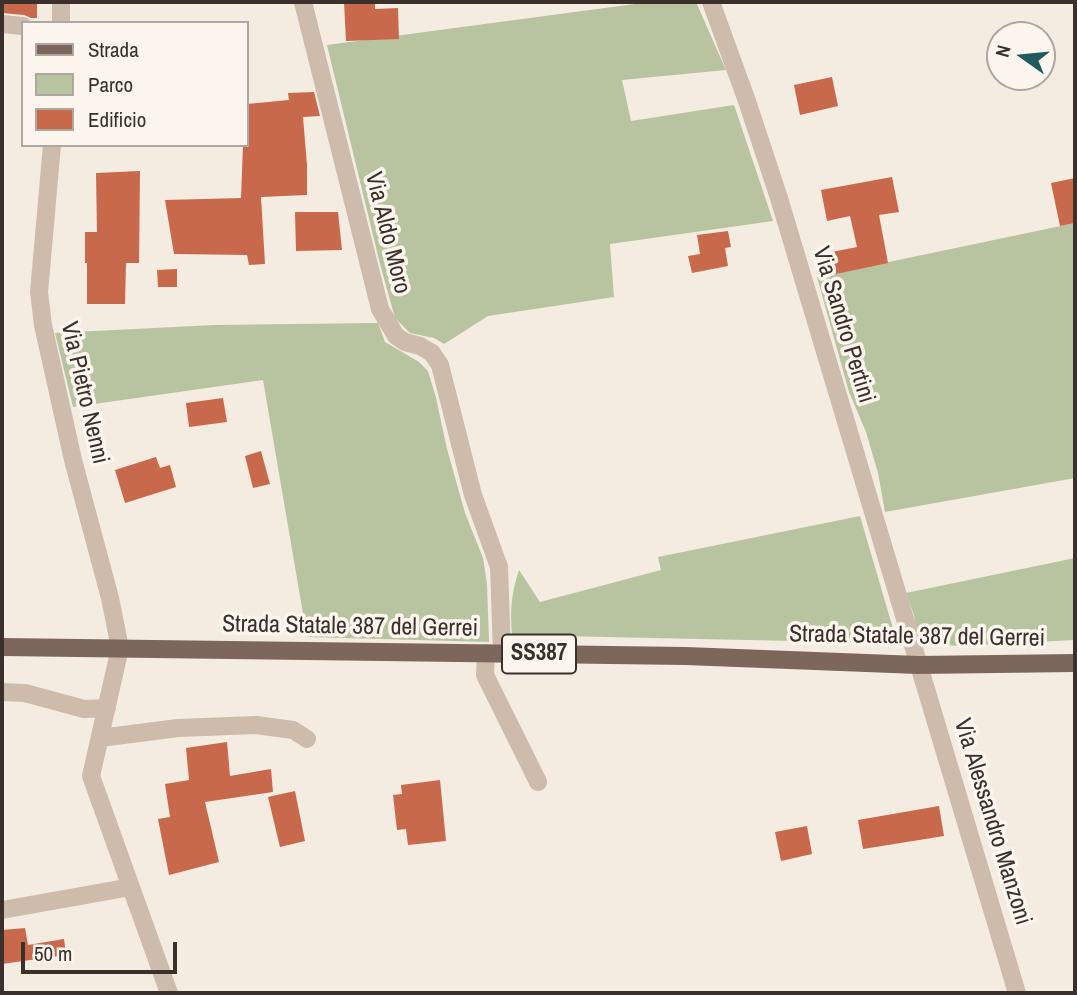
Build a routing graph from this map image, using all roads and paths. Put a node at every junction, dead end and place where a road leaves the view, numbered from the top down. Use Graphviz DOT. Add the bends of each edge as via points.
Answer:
graph roads {
  1 [pos="61,2"];
  2 [pos="303,2"];
  3 [pos="710,2"];
  4 [pos="61,21"];
  5 [pos="2,24"];
  6 [pos="21,26"];
  7 [pos="52,147"];
  8 [pos="2,647"];
  9 [pos="120,648"];
  10 [pos="494,653"];
  11 [pos="1075,663"];
  12 [pos="918,665"];
  13 [pos="2,692"];
  14 [pos="107,708"];
  15 [pos="100,738"];
  16 [pos="307,740"];
  17 [pos="538,782"];
  18 [pos="131,887"];
  19 [pos="2,910"];
  20 [pos="169,993"];
  21 [pos="1017,993"];
  1 -- 4 [label="street"];
  2 -- 10 [label="street, Via Aldo Moro" via="380,309 396,336 432,353 440,365 473,495 499,567"];
  3 -- 12 [label="street, Via Sandro Pertini" via="779,198"];
  5 -- 6 [label="street"];
  7 -- 9 [label="street, Via Pietro Nenni" via="39,292 43,325"];
  8 -- 9 [label="main road, Strada Statale 387 del Gerrei / SS387"];
  9 -- 10 [label="main road, Strada Statale 387 del Gerrei / SS387"];
  9 -- 14 [label="street"];
  10 -- 12 [label="main road, Strada Statale 387 del Gerrei / SS387"];
  10 -- 17 [label="street, Via Aldo Moro" via="485,675"];
  11 -- 12 [label="main road, Strada Statale 387 del Gerrei / SS387"];
  12 -- 21 [label="street, Via Alessandro Manzoni"];
  13 -- 14 [label="street" via="25,693 84,709"];
  14 -- 15 [label="street"];
  15 -- 16 [label="street" via="256,725 293,730"];
  15 -- 18 [label="street" via="91,776"];
  18 -- 19 [label="street"];
  18 -- 20 [label="street"];
}
